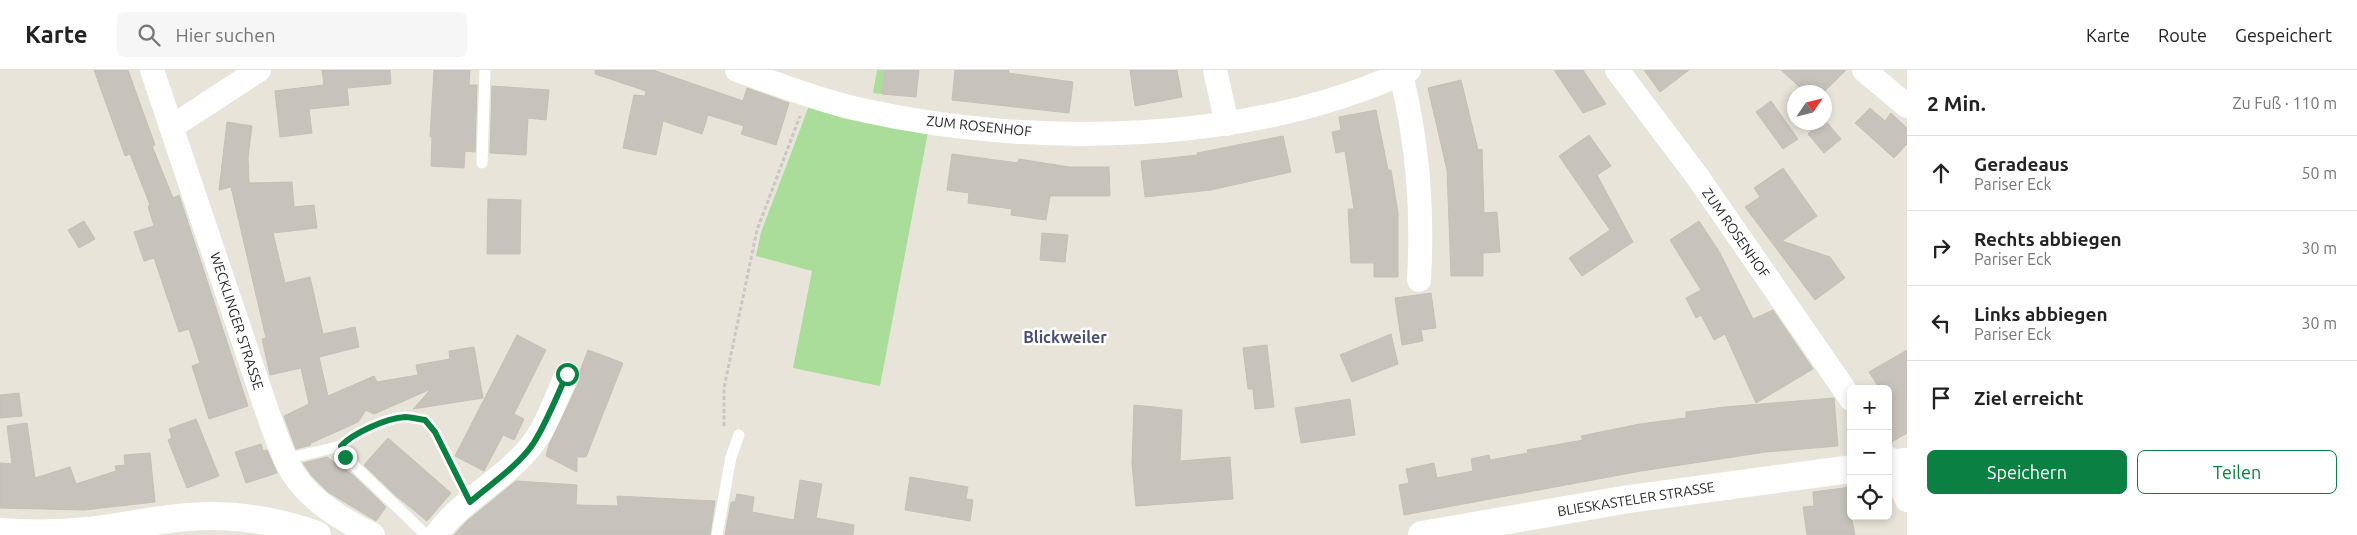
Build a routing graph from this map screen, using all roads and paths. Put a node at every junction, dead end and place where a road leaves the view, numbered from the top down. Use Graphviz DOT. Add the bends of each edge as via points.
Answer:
graph roads {
  1 [pos="152,70"];
  2 [pos="259,70"];
  3 [pos="485,70"];
  4 [pos="737,70"];
  5 [pos="1215,70"];
  6 [pos="1617,70"];
  7 [pos="1864,70"];
  8 [pos="1405,72"];
  9 [pos="808,94"];
  10 [pos="1907,106"];
  11 [pos="1228,124"];
  12 [pos="173,126"];
  13 [pos="482,163"];
  14 [pos="1419,280"];
  15 [pos="567,374"];
  16 [pos="1847,393"];
  17 [pos="739,435"];
  18 [pos="341,446"];
  19 [pos="731,457"];
  20 [pos="286,459"];
  21 [pos="1894,462"];
  22 [pos="1847,470"];
  23 [pos="1907,500"];
  24 [pos="470,502"];
  25 [pos="0,532"];
  26 [pos="317,535"];
  27 [pos="373,535"];
  28 [pos="426,535"];
  29 [pos="436,535"];
  30 [pos="717,535"];
  31 [pos="1422,535"];
  1 -- 12 [label="street, WECKLINGER STRASSE"];
  2 -- 12 [label="street"];
  3 -- 13 [label="lane"];
  4 -- 9 [label="street, ZUM ROSENHOF"];
  5 -- 11 [label="street"];
  6 -- 16 [label="street, ZUM ROSENHOF" via="1697,176"];
  7 -- 10 [label="street"];
  8 -- 11 [label="street, ZUM ROSENHOF" via="1291,111"];
  8 -- 14 [label="street, ZUM ROSENHOF" via="1419,172 1422,230"];
  9 -- 11 [label="street, ZUM ROSENHOF" via="866,111 980,128 1122,134"];
  9 -- 19 [label="path" via="755,239 724,388 724,449"];
  12 -- 20 [label="street, WECKLINGER STRASSE" via="267,411"];
  15 -- 24 [label="street" via="532,446"];
  17 -- 19 [label="lane"];
  18 -- 20 [label="lane"];
  18 -- 24 [label="lane" via="367,428 404,417 425,420 435,432"];
  18 -- 28 [label="lane" via="352,465"];
  19 -- 30 [label="lane"];
  20 -- 27 [label="street, WECKLINGER STRASSE" via="305,488 323,505"];
  21 -- 23 [label="street"];
  22 -- 31 [label="street, BLIESKASTELER STRASSE" via="1629,499"];
  24 -- 29 [label="street"];
  25 -- 26 [label="street" via="52,534 179,517 213,516 257,519"];
}
